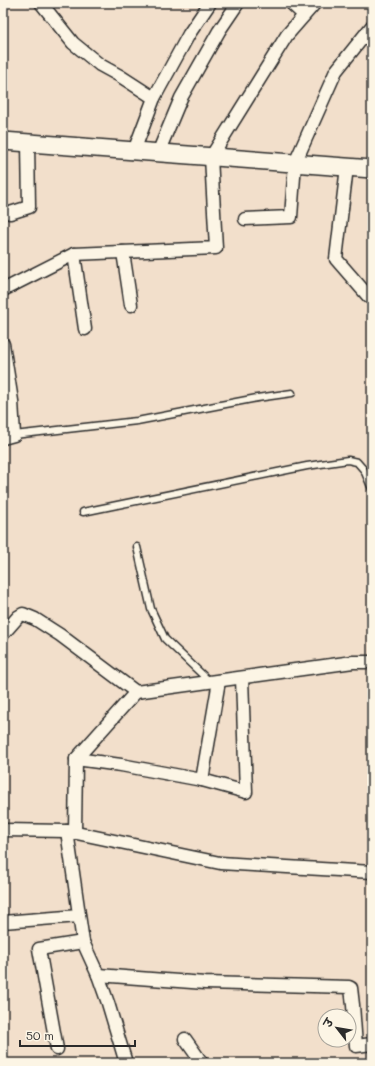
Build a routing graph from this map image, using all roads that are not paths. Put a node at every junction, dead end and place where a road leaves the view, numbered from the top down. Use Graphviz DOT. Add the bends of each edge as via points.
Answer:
graph roads {
  1 [pos="41,3"];
  2 [pos="210,3"];
  3 [pos="238,3"];
  4 [pos="291,3"];
  5 [pos="315,3"];
  6 [pos="304,15"];
  7 [pos="372,26"];
  8 [pos="154,98"];
  9 [pos="3,142"];
  10 [pos="28,143"];
  11 [pos="134,151"];
  12 [pos="158,153"];
  13 [pos="211,157"];
  14 [pos="295,163"];
  15 [pos="347,167"];
  16 [pos="372,169"];
  17 [pos="10,213"];
  18 [pos="245,219"];
  19 [pos="123,252"];
  20 [pos="74,254"];
  21 [pos="3,290"];
  22 [pos="369,297"];
  23 [pos="131,305"];
  24 [pos="85,329"];
  25 [pos="3,347"];
  26 [pos="292,393"];
  27 [pos="8,436"];
  28 [pos="372,489"];
  29 [pos="83,512"];
  30 [pos="137,547"];
  31 [pos="3,634"];
  32 [pos="372,662"];
  33 [pos="242,678"];
  34 [pos="215,682"];
  35 [pos="136,692"];
  36 [pos="76,759"];
  37 [pos="202,780"];
  38 [pos="3,830"];
  39 [pos="71,832"];
  40 [pos="372,872"];
  41 [pos="79,916"];
  42 [pos="3,922"];
  43 [pos="83,942"];
  44 [pos="98,975"];
  45 [pos="185,1039"];
  46 [pos="372,1044"];
  47 [pos="57,1049"];
  48 [pos="126,1063"];
  49 [pos="202,1063"];
  1 -- 8 [label="street" via="73,43 100,65"];
  2 -- 8 [label="street" via="189,34"];
  3 -- 12 [label="street" via="181,98"];
  4 -- 6 [label="street"];
  5 -- 6 [label="street"];
  6 -- 13 [label="street" via="287,35"];
  7 -- 14 [label="street" via="336,71"];
  8 -- 11 [label="street"];
  9 -- 10 [label="street"];
  10 -- 11 [label="street"];
  10 -- 17 [label="street" via="29,207"];
  11 -- 12 [label="street"];
  12 -- 13 [label="street"];
  13 -- 14 [label="street"];
  13 -- 19 [label="street" via="216,248"];
  14 -- 15 [label="street"];
  14 -- 18 [label="street" via="291,216"];
  15 -- 16 [label="street"];
  15 -- 22 [label="street" via="336,259"];
  19 -- 20 [label="street"];
  19 -- 23 [label="street"];
  20 -- 21 [label="street"];
  20 -- 24 [label="street"];
  25 -- 27 [label="street" via="12,401"];
  26 -- 27 [label="lane" via="137,421"];
  28 -- 29 [label="lane" via="364,470 357,462 348,460 307,466"];
  30 -- 34 [label="lane" via="151,609 165,638"];
  31 -- 35 [label="street" via="23,614 35,619 60,634"];
  32 -- 33 [label="street" via="353,662"];
  33 -- 34 [label="street"];
  33 -- 37 [label="street" via="246,792"];
  34 -- 35 [label="street"];
  34 -- 37 [label="street"];
  35 -- 36 [label="street"];
  36 -- 37 [label="street"];
  36 -- 39 [label="street"];
  38 -- 39 [label="street"];
  39 -- 40 [label="street" via="220,863"];
  39 -- 41 [label="street"];
  41 -- 42 [label="street"];
  41 -- 43 [label="street"];
  43 -- 44 [label="street"];
  43 -- 47 [label="street" via="39,949"];
  44 -- 46 [label="street" via="205,983 349,987 354,1005 356,1046"];
  44 -- 48 [label="street"];
  45 -- 49 [label="street"];
}
